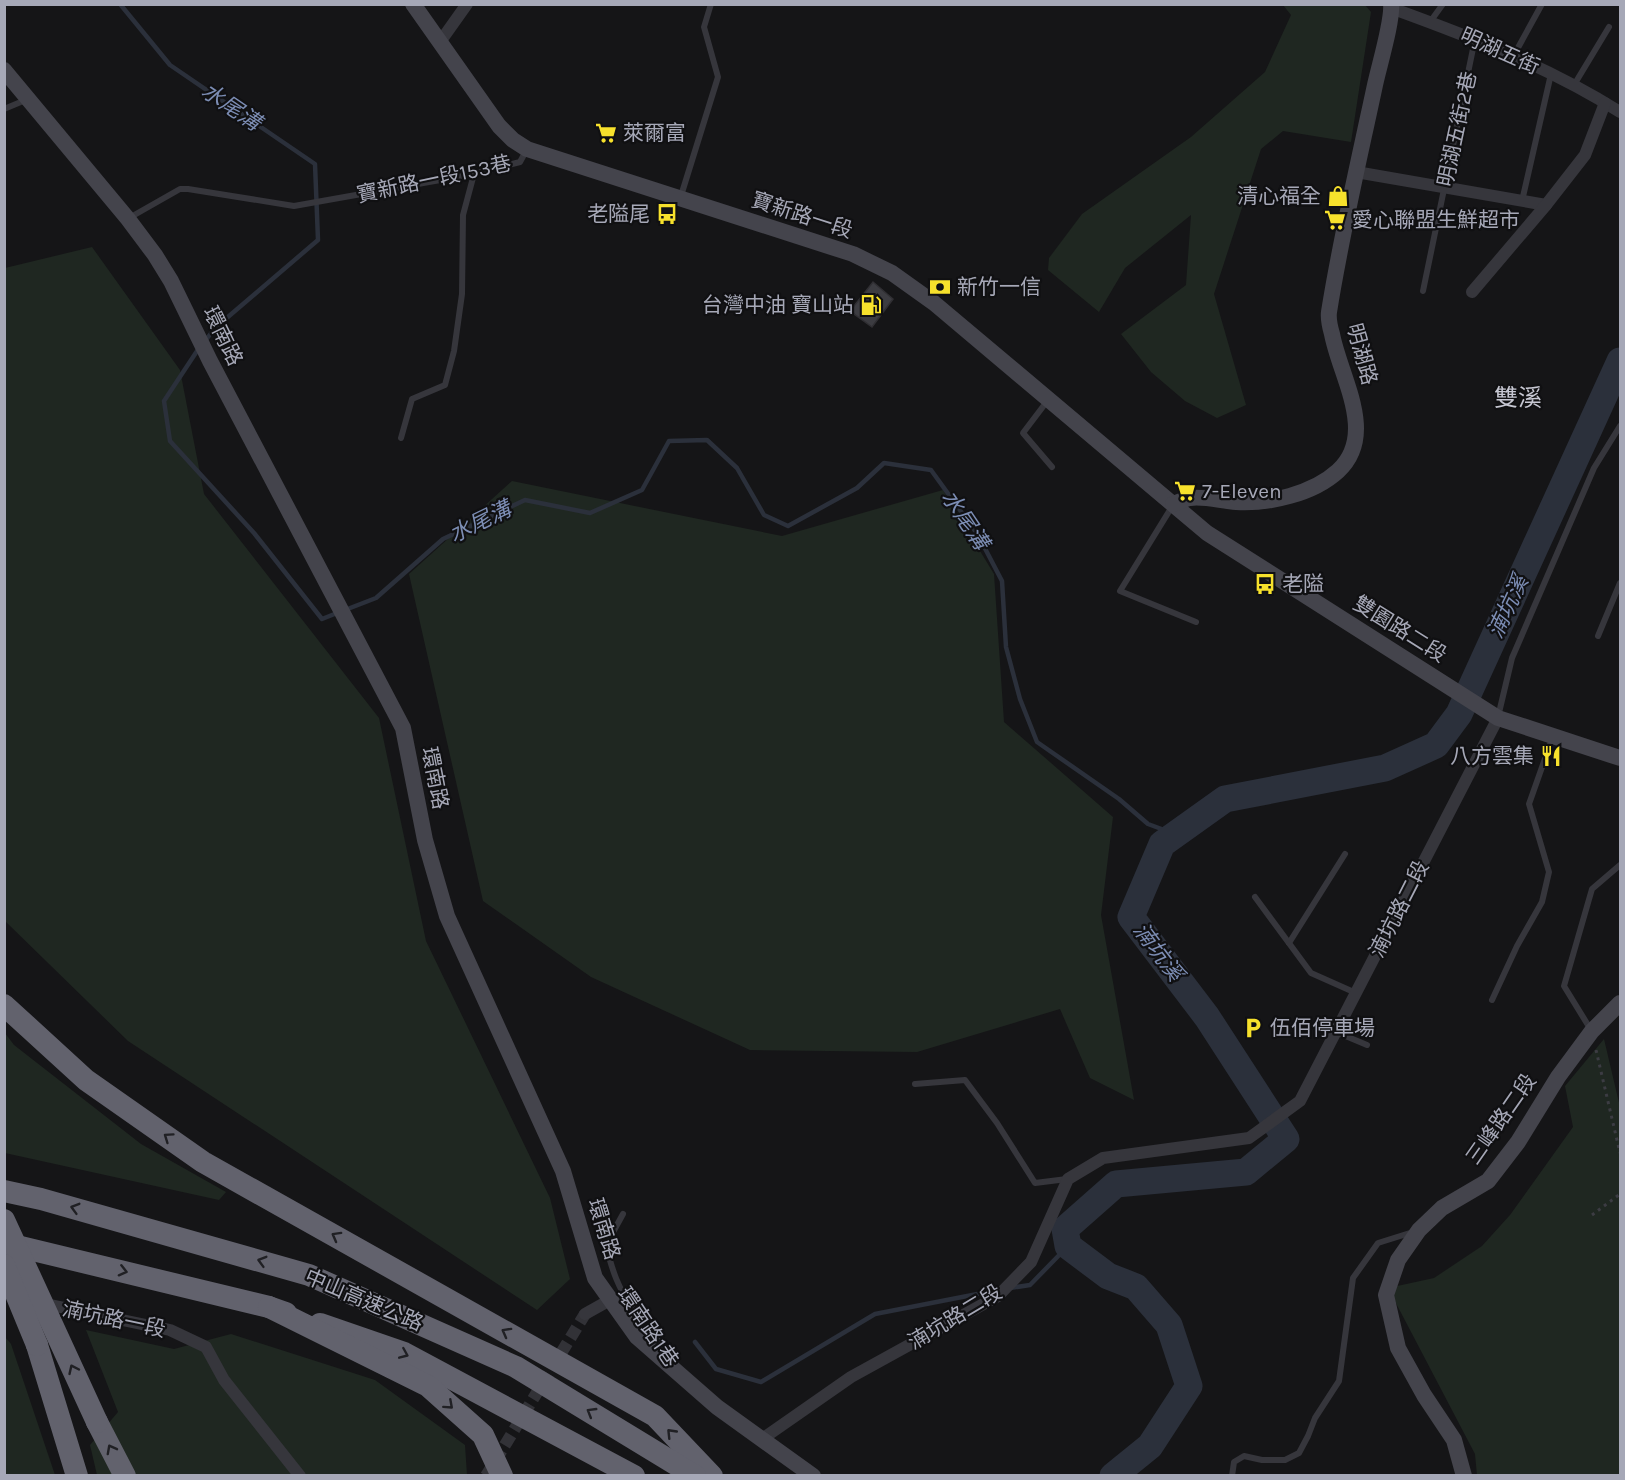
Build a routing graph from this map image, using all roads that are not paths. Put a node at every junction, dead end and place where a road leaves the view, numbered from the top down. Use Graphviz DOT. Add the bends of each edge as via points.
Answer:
graph roads {
  1 [pos="413,4"];
  2 [pos="467,4"];
  3 [pos="711,4"];
  4 [pos="1443,4"];
  5 [pos="1542,4"];
  6 [pos="1391,6"];
  7 [pos="1430,22"];
  8 [pos="1609,27"];
  9 [pos="1475,39"];
  10 [pos="440,42"];
  11 [pos="1514,55"];
  12 [pos="4,70"];
  13 [pos="1551,74"];
  14 [pos="1573,86"];
  15 [pos="28,99"];
  16 [pos="1605,103"];
  17 [pos="4,110"];
  18 [pos="1620,112"];
  19 [pos="527,149"];
  20 [pos="1356,172"];
  21 [pos="474,174"];
  22 [pos="1444,188"];
  23 [pos="680,199"];
  24 [pos="1522,201"];
  25 [pos="1546,205"];
  26 [pos="128,219"];
  27 [pos="1423,291"];
  28 [pos="1472,292"];
  29 [pos="1048,399"];
  30 [pos="1620,426"];
  31 [pos="400,438"];
  32 [pos="1052,466"];
  33 [pos="1173,504"];
  34 [pos="1620,583"];
  35 [pos="1196,622"];
  36 [pos="1598,636"];
  37 [pos="1498,718"];
  38 [pos="1553,736"];
  39 [pos="1620,758"];
  40 [pos="1345,854"];
  41 [pos="1620,865"];
  42 [pos="1255,897"];
  43 [pos="1289,943"];
  44 [pos="1356,993"];
  45 [pos="1492,1000"];
  46 [pos="1620,1003"];
  47 [pos="4,1005"];
  48 [pos="1336,1031"];
  49 [pos="1592,1031"];
  50 [pos="1367,1045"];
  51 [pos="915,1084"];
  52 [pos="1068,1179"];
  53 [pos="4,1191"];
  54 [pos="623,1214"];
  55 [pos="4,1220"];
  56 [pos="1419,1230"];
  57 [pos="4,1243"];
  58 [pos="4,1265"];
  59 [pos="4,1296"];
  60 [pos="610,1300"];
  61 [pos="269,1307"];
  62 [pos="585,1314"];
  63 [pos="680,1375"];
  64 [pos="762,1439"];
  65 [pos="77,1476"];
  66 [pos="125,1476"];
  67 [pos="300,1476"];
  68 [pos="502,1476"];
  69 [pos="634,1476"];
  70 [pos="695,1476"];
  71 [pos="712,1476"];
  72 [pos="813,1476"];
  73 [pos="1232,1476"];
  74 [pos="1464,1476"];
  1 -- 10 [label="street, 寶新路一段"];
  2 -- 10 [label="street"];
  3 -- 23 [label="lane" via="704,27 718,77"];
  4 -- 7 [label="lane"];
  5 -- 11 [label="lane"];
  6 -- 7 [label="street, 明湖五街"];
  6 -- 20 [label="street, 明湖路"];
  7 -- 9 [label="street, 明湖五街"];
  8 -- 14 [label="lane"];
  9 -- 11 [label="street, 明湖五街"];
  9 -- 22 [label="lane, 明湖五街2巷"];
  10 -- 19 [label="street, 寶新路一段" via="500,126"];
  11 -- 13 [label="street, 明湖五街"];
  12 -- 15 [label="street, 環南路"];
  13 -- 14 [label="street, 明湖五街"];
  13 -- 24 [label="lane"];
  14 -- 16 [label="street, 明湖五街"];
  15 -- 17 [label="lane"];
  15 -- 26 [label="street, 環南路"];
  16 -- 18 [label="street, 明湖五街"];
  16 -- 25 [label="street" via="1585,155"];
  19 -- 21 [label="lane, 寶新路一段153巷" via="520,162"];
  19 -- 23 [label="street, 寶新路一段"];
  20 -- 22 [label="street"];
  20 -- 33 [label="street, 明湖路" via="1328,316 1357,423 1347,460 1318,485 1288,497 1239,502 1190,498"];
  21 -- 26 [label="lane, 寶新路一段153巷" via="294,206 180,189"];
  21 -- 31 [label="lane" via="463,215 462,294 445,385 411,399"];
  22 -- 24 [label="street"];
  22 -- 27 [label="lane, 明湖五街2巷"];
  23 -- 29 [label="street, 寶新路一段" via="853,254 892,273 934,303"];
  24 -- 25 [label="street"];
  25 -- 28 [label="street"];
  26 -- 60 [label="street, 環南路" via="171,281 403,728 425,840 447,916 563,1171 595,1278"];
  29 -- 32 [label="lane" via="1023,433"];
  29 -- 33 [label="street, 寶新路一段"];
  30 -- 37 [label="lane" via="1594,468 1512,658"];
  33 -- 35 [label="lane" via="1120,591"];
  33 -- 37 [label="street, 雙園路二段" via="1207,533"];
  34 -- 36 [label="lane"];
  37 -- 38 [label="street, 雙園路二段"];
  37 -- 44 [label="street, 湳坑路二段"];
  38 -- 39 [label="street, 雙園路二段"];
  38 -- 45 [label="lane" via="1529,804 1548,872 1542,902"];
  40 -- 43 [label="lane"];
  41 -- 49 [label="lane" via="1592,889 1564,986"];
  42 -- 43 [label="lane"];
  43 -- 44 [label="lane" via="1311,973"];
  44 -- 48 [label="street, 湳坑路二段"];
  46 -- 49 [label="street, 三峰路二段"];
  71 -- 47 [label="highway, one-way" via="655,1416 203,1162 86,1080"];
  48 -- 50 [label="lane"];
  48 -- 52 [label="street, 湳坑路二段" via="1300,1101 1248,1138 1103,1158"];
  49 -- 56 [label="street, 三峰路二段" via="1488,1181 1443,1208"];
  51 -- 52 [label="lane" via="965,1080 1035,1183"];
  52 -- 64 [label="street, 湳坑路二段" via="1031,1262 998,1296 850,1377"];
  70 -- 53 [label="highway, 中山高速公路, one-way" via="516,1367 309,1275 41,1198"];
  54 -- 63 [label="lane, 環南路1巷" via="606,1245 615,1279 633,1311 665,1347"];
  66 -- 55 [label="highway, one-way, bridge"];
  56 -- 73 [label="lane" via="1378,1243 1353,1278 1339,1381 1315,1418 1299,1453 1284,1460 1244,1456 1234,1462"];
  56 -- 74 [label="street, 三峰路二段" via="1398,1260 1386,1295 1398,1348 1454,1440"];
  57 -- 61 [label="highway, 中山高速公路, one-way"];
  58 -- 65 [label="highway, bridge" via="37,1345"];
  59 -- 67 [label="street, 湳坑路一段" via="170,1330 206,1347 224,1380"];
  60 -- 62 [label="street"];
  60 -- 63 [label="street, 環南路" via="637,1337"];
  61 -- 68 [label="highway, one-way, bridge" via="428,1386 483,1435"];
  61 -- 69 [label="highway, 中山高速公路, one-way" via="404,1353"];
  63 -- 64 [label="street, 環南路"];
  64 -- 72 [label="street, 環南路"];
}
